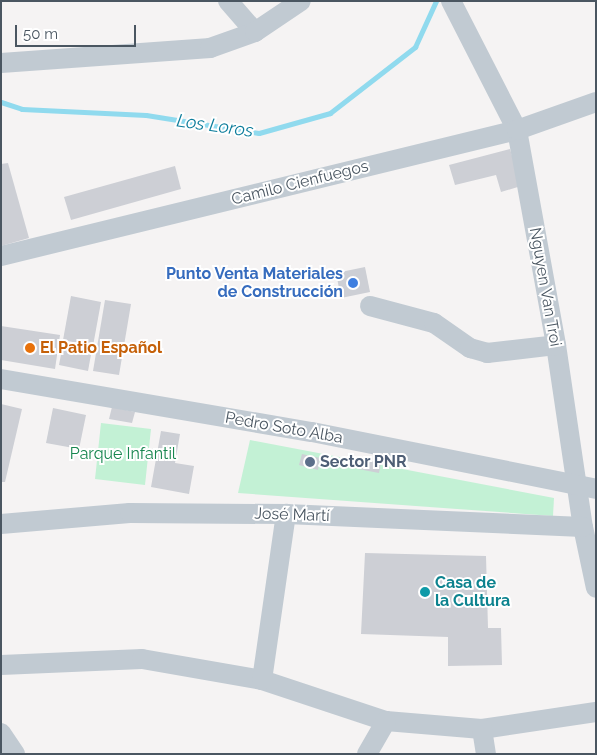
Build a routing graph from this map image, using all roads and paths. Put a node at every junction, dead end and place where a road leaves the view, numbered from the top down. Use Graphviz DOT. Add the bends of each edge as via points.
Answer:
graph roads {
  1 [pos="228,1"];
  2 [pos="301,1"];
  3 [pos="451,1"];
  4 [pos="255,32"];
  5 [pos="1,63"];
  6 [pos="596,102"];
  7 [pos="517,130"];
  8 [pos="1,256"];
  9 [pos="370,306"];
  10 [pos="556,345"];
  11 [pos="1,379"];
  12 [pos="586,488"];
  13 [pos="286,514"];
  14 [pos="1,524"];
  15 [pos="583,527"];
  16 [pos="596,588"];
  17 [pos="1,664"];
  18 [pos="262,680"];
  19 [pos="596,712"];
  20 [pos="386,721"];
  21 [pos="482,730"];
  22 [pos="1,733"];
  23 [pos="15,754"];
  24 [pos="367,754"];
  25 [pos="486,754"];
  1 -- 4 [label="street"];
  2 -- 4 [label="street"];
  3 -- 7 [label="street, Nguyen Van Troi"];
  4 -- 5 [label="street" via="210,48"];
  6 -- 7 [label="street, Camilo Cienfuegos"];
  7 -- 8 [label="street, Camilo Cienfuegos"];
  7 -- 10 [label="street, Nguyen Van Troi"];
  9 -- 10 [label="street" via="434,323 470,348 487,353"];
  10 -- 12 [label="street, Nguyen Van Troi"];
  11 -- 12 [label="street, Pedro Soto Alba" via="312,432"];
  12 -- 15 [label="street, Nguyen Van Troi"];
  13 -- 14 [label="street, José Martí" via="130,513"];
  13 -- 15 [label="street, José Martí"];
  13 -- 18 [label="street"];
  15 -- 16 [label="street, Nguyen Van Troi"];
  17 -- 18 [label="street" via="142,659"];
  18 -- 20 [label="street"];
  19 -- 21 [label="street"];
  20 -- 21 [label="street"];
  20 -- 24 [label="street"];
  21 -- 25 [label="street"];
  22 -- 23 [label="street"];
}
